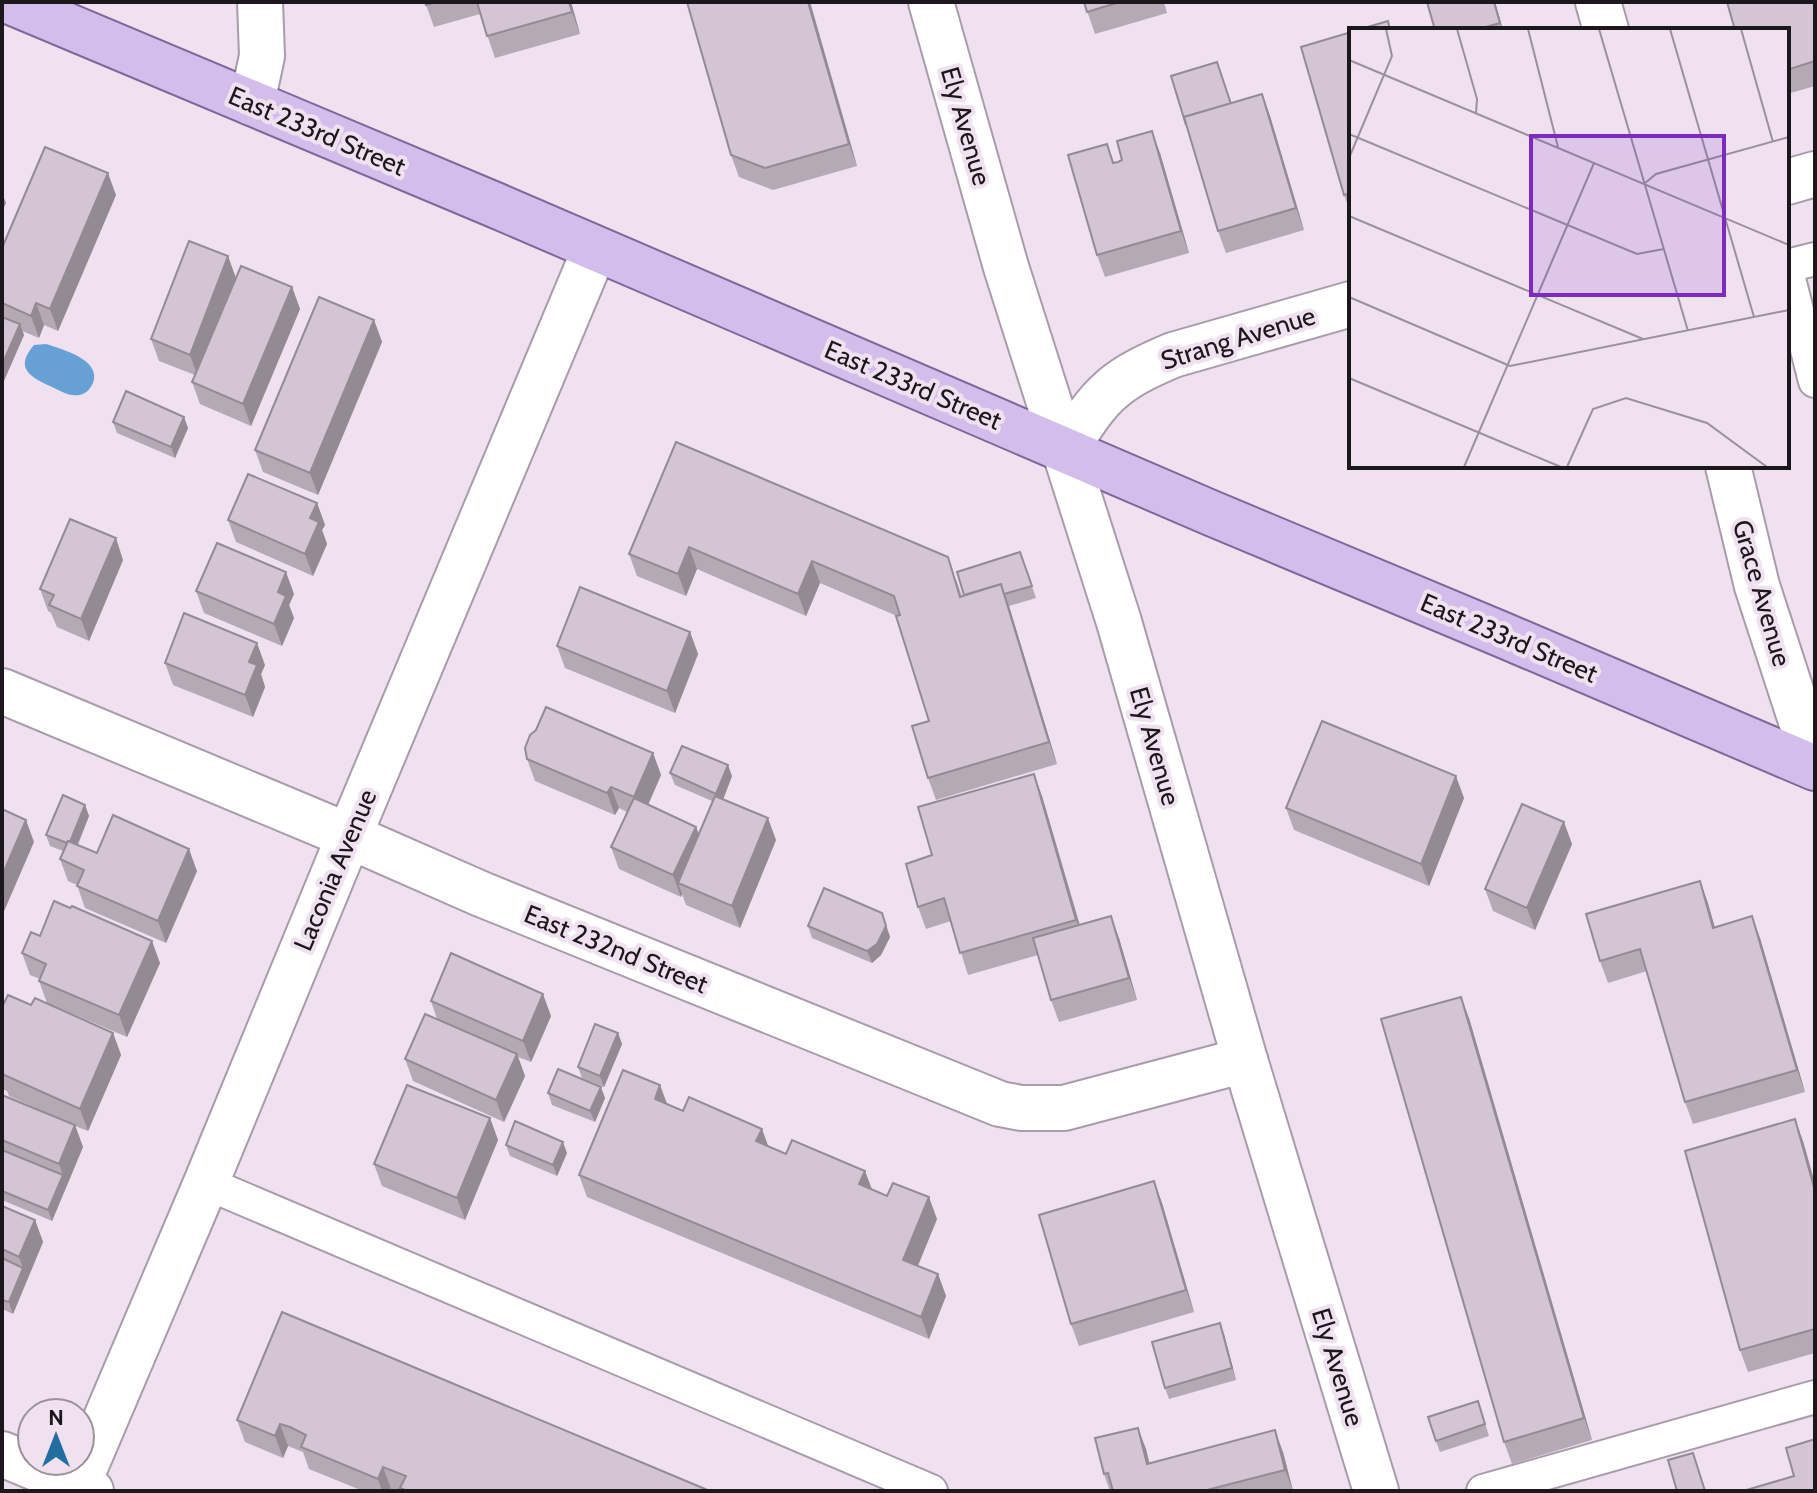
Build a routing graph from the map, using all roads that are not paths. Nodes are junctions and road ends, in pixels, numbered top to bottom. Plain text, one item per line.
1 (11, 2) edge
2 (260, 2) edge
3 (931, 2) edge
4 (1598, 2) edge
5 (1605, 28) edge
6 (252, 103) junction
7 (1815, 174) edge
8 (1789, 181) edge
9 (595, 249) junction
10 (1815, 259) edge
11 (1789, 268) edge
12 (1789, 281) edge
13 (1349, 305) edge
14 (1805, 373) edge
15 (1066, 450) junction
16 (1728, 468) edge
17 (2, 691) edge
18 (1815, 766) edge
19 (349, 836) junction
20 (1245, 1060) junction
21 (206, 1183) junction
22 (1815, 1397) edge
23 (2, 1454) edge
24 (81, 1489) edge
25 (931, 1491) edge
26 (1376, 1491) edge
27 (1483, 1491) edge

1 - 6 main road, East 233rd Street
2 - 6 street
3 - 15 street, Ely Avenue
4 - 5 street
6 - 9 main road, East 233rd Street
7 - 8 street
9 - 15 main road, East 233rd Street
9 - 19 street, Laconia Avenue
10 - 11 lane
12 - 14 lane
13 - 15 street, Strang Avenue
15 - 18 main road, East 233rd Street
15 - 20 street, Ely Avenue
16 - 18 street, Grace Avenue
17 - 19 street, East 232nd Street
19 - 20 street, East 232nd Street
19 - 21 street, Laconia Avenue
20 - 26 street, Ely Avenue
21 - 24 street, Laconia Avenue
21 - 25 lane
22 - 27 lane
23 - 24 street

